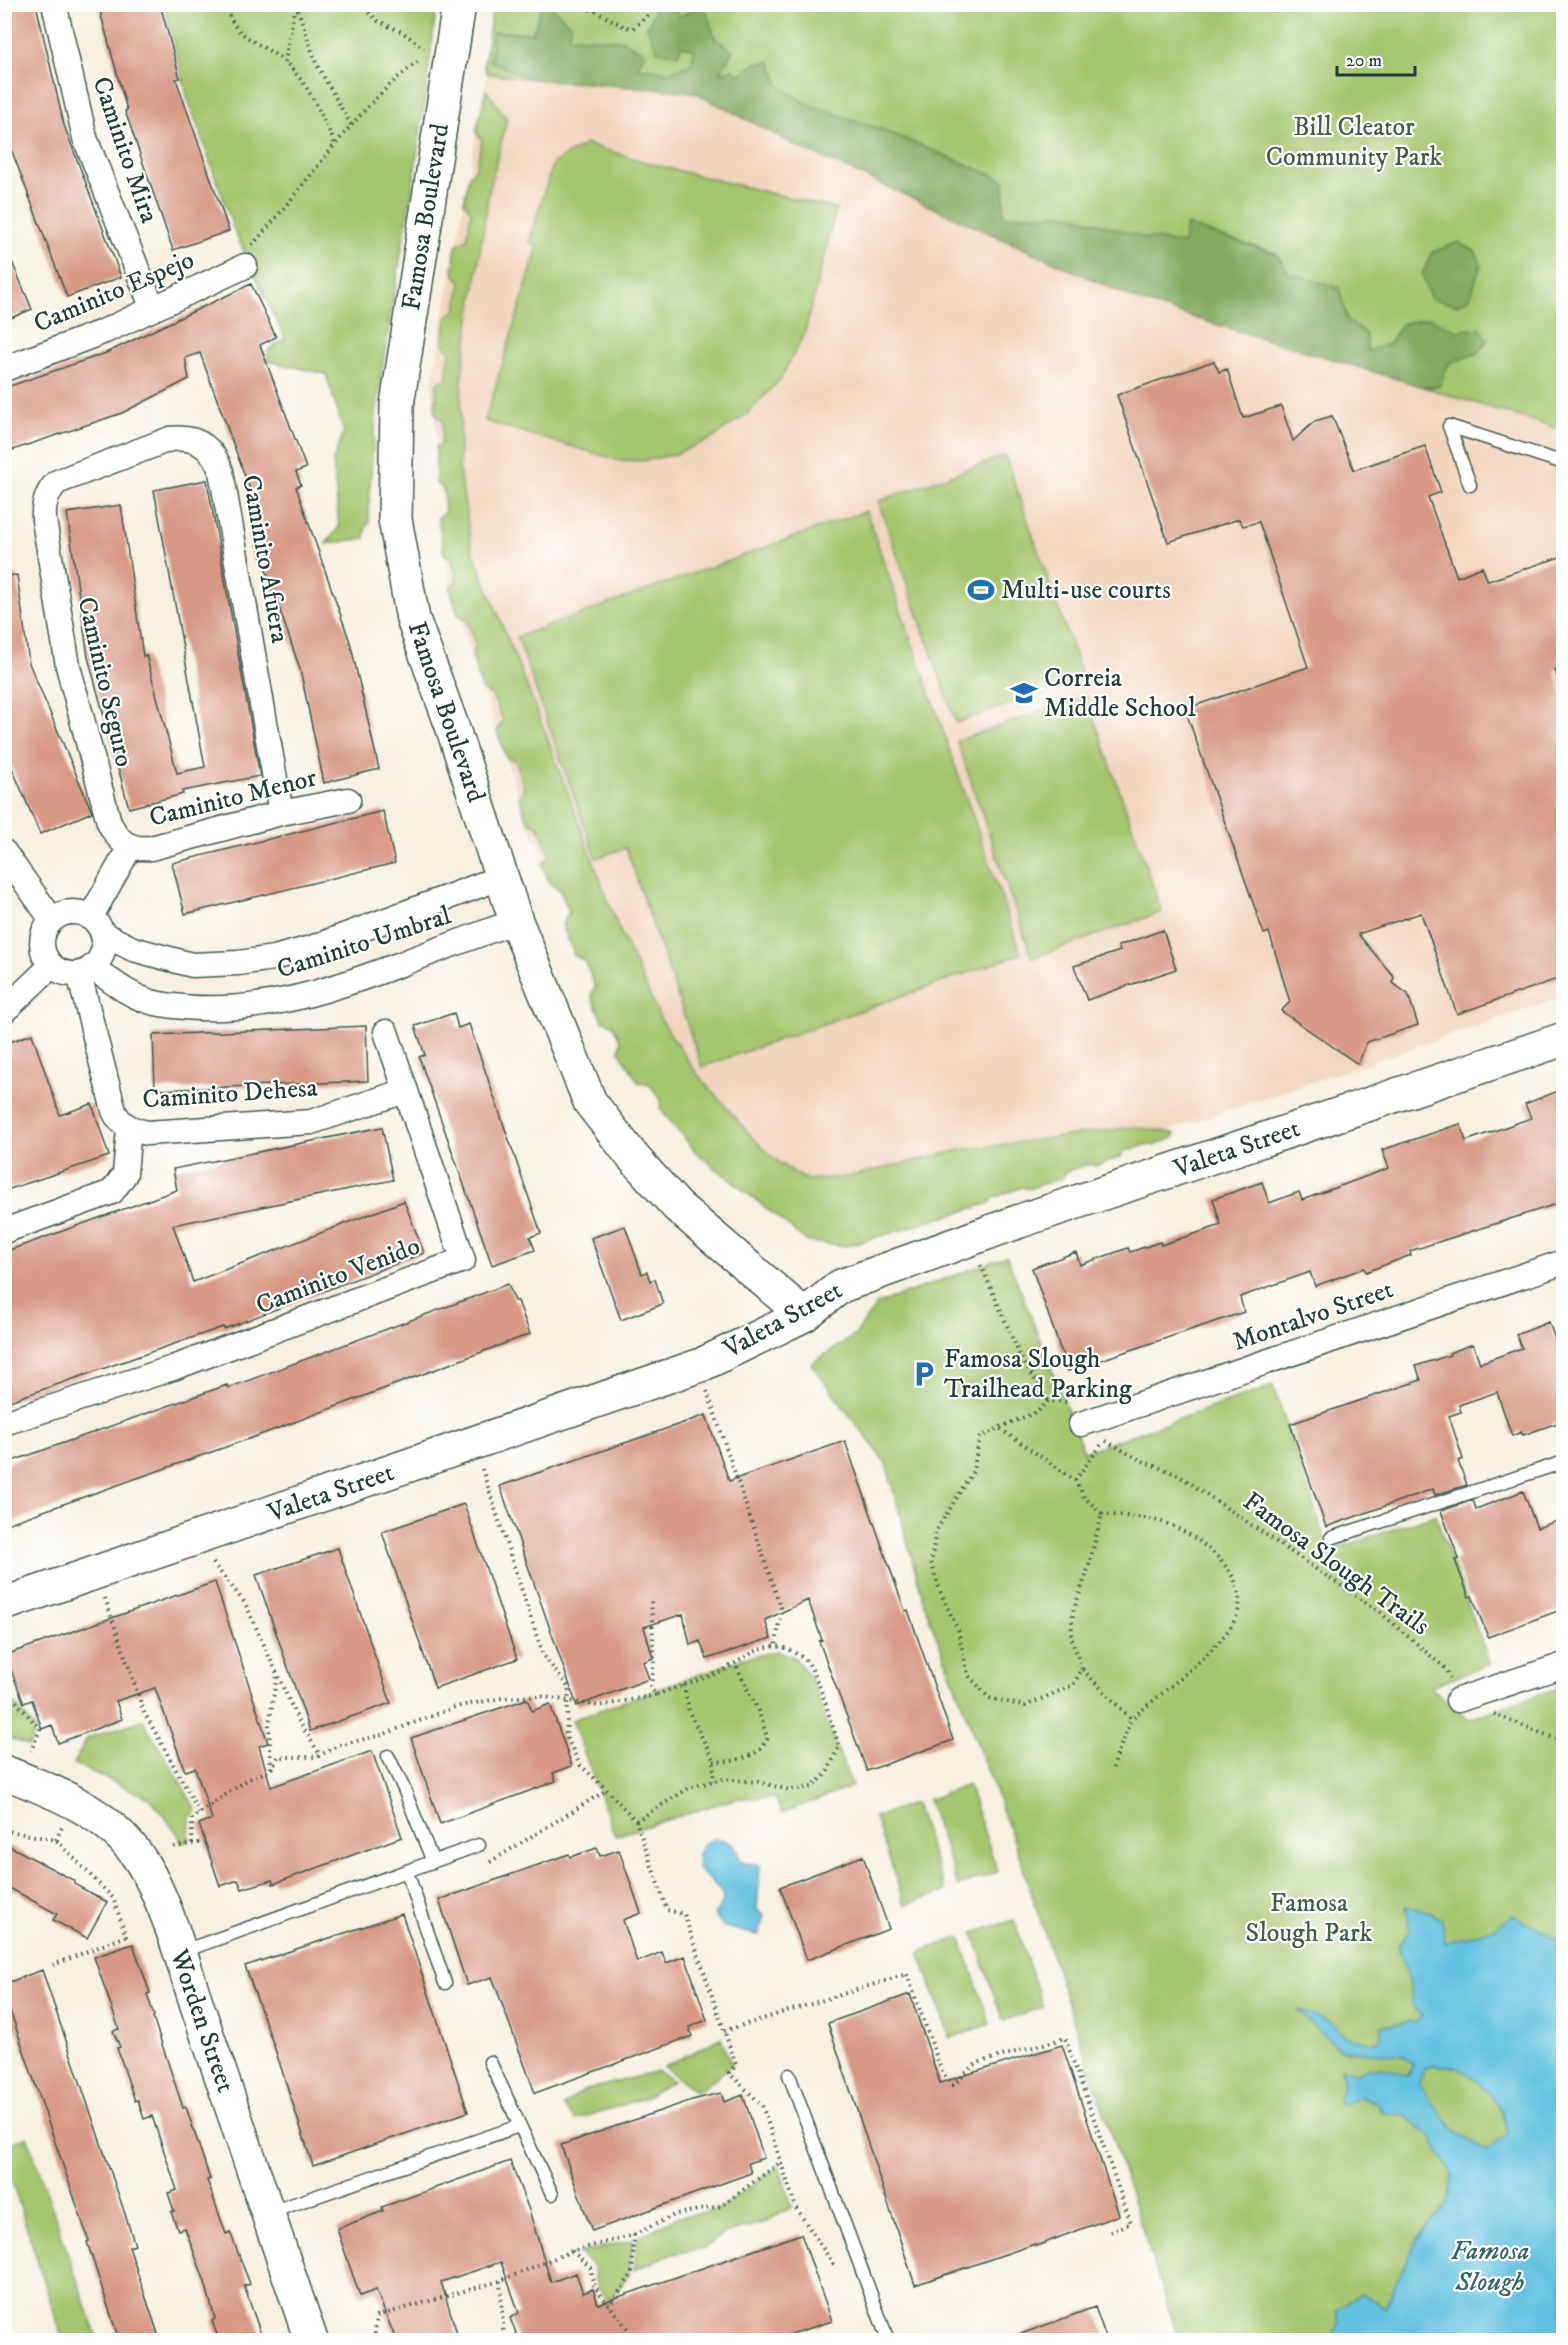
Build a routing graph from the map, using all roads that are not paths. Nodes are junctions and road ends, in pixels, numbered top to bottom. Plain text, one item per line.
1 (54, 4) edge
2 (459, 4) edge
3 (245, 266) road end
4 (153, 309) junction
5 (4, 369) edge
6 (1563, 463) edge
7 (1470, 485) dead end
8 (44, 520) joint
9 (348, 800) dead end
10 (281, 813) junction
11 (130, 848) junction
12 (4, 852) edge
13 (502, 877) junction
14 (51, 921) junction
15 (516, 921) junction
16 (96, 926) junction
17 (51, 966) junction
18 (86, 971) junction
19 (4, 1011) edge
20 (386, 1032) dead end
21 (1563, 1039) edge
22 (405, 1091) junction
23 (129, 1128) junction
24 (4, 1231) edge
25 (1563, 1262) edge
26 (804, 1314) junction
27 (4, 1423) edge
28 (1081, 1424) road end
29 (1563, 1462) edge
30 (1331, 1538) dead end
31 (4, 1604) edge
32 (1563, 1665) edge
33 (1458, 1700) road end
34 (388, 1756) dead end
35 (4, 1772) edge
36 (479, 1845) dead end
37 (433, 1862) junction
38 (407, 1872) junction
39 (179, 1953) junction
40 (445, 1983) dead end
41 (490, 2062) dead end
42 (789, 2075) dead end
43 (519, 2126) junction
44 (552, 2194) dead end
45 (267, 2213) junction
46 (310, 2340) edge
47 (888, 2340) edge

1 - 4 street, Caminito Mira
2 - 13 street, Famosa Boulevard
3 - 4 street, Caminito Espejo
4 - 5 street, Caminito Espejo
6 - 7 lane
8 - 10 street, Caminito Afuera
8 - 11 street, Caminito Seguro
9 - 10 street, Caminito Menor
10 - 11 street, Caminito Menor
11 - 16 street
12 - 14 street
13 - 15 street, Famosa Boulevard
13 - 16 street, Caminito Umbral
14 - 16 street
14 - 17 street
15 - 18 street, Caminito Umbral
15 - 26 street, Famosa Boulevard
16 - 18 street
17 - 18 street
17 - 19 street
18 - 23 street
20 - 22 street, Caminito Venido
21 - 26 street, Valeta Street
22 - 23 street, Caminito Dehesa
22 - 27 street, Caminito Venido
23 - 24 street, Caminito Dehesa
25 - 28 street, Montalvo Street
26 - 31 street, Valeta Street
29 - 30 lane
32 - 33 street
34 - 37 lane
35 - 39 street, Worden Street
36 - 37 lane
37 - 38 lane
38 - 39 lane
38 - 40 lane
39 - 45 street, Worden Street
41 - 43 lane
42 - 47 lane
43 - 44 lane
43 - 45 lane
45 - 46 street, Worden Street

